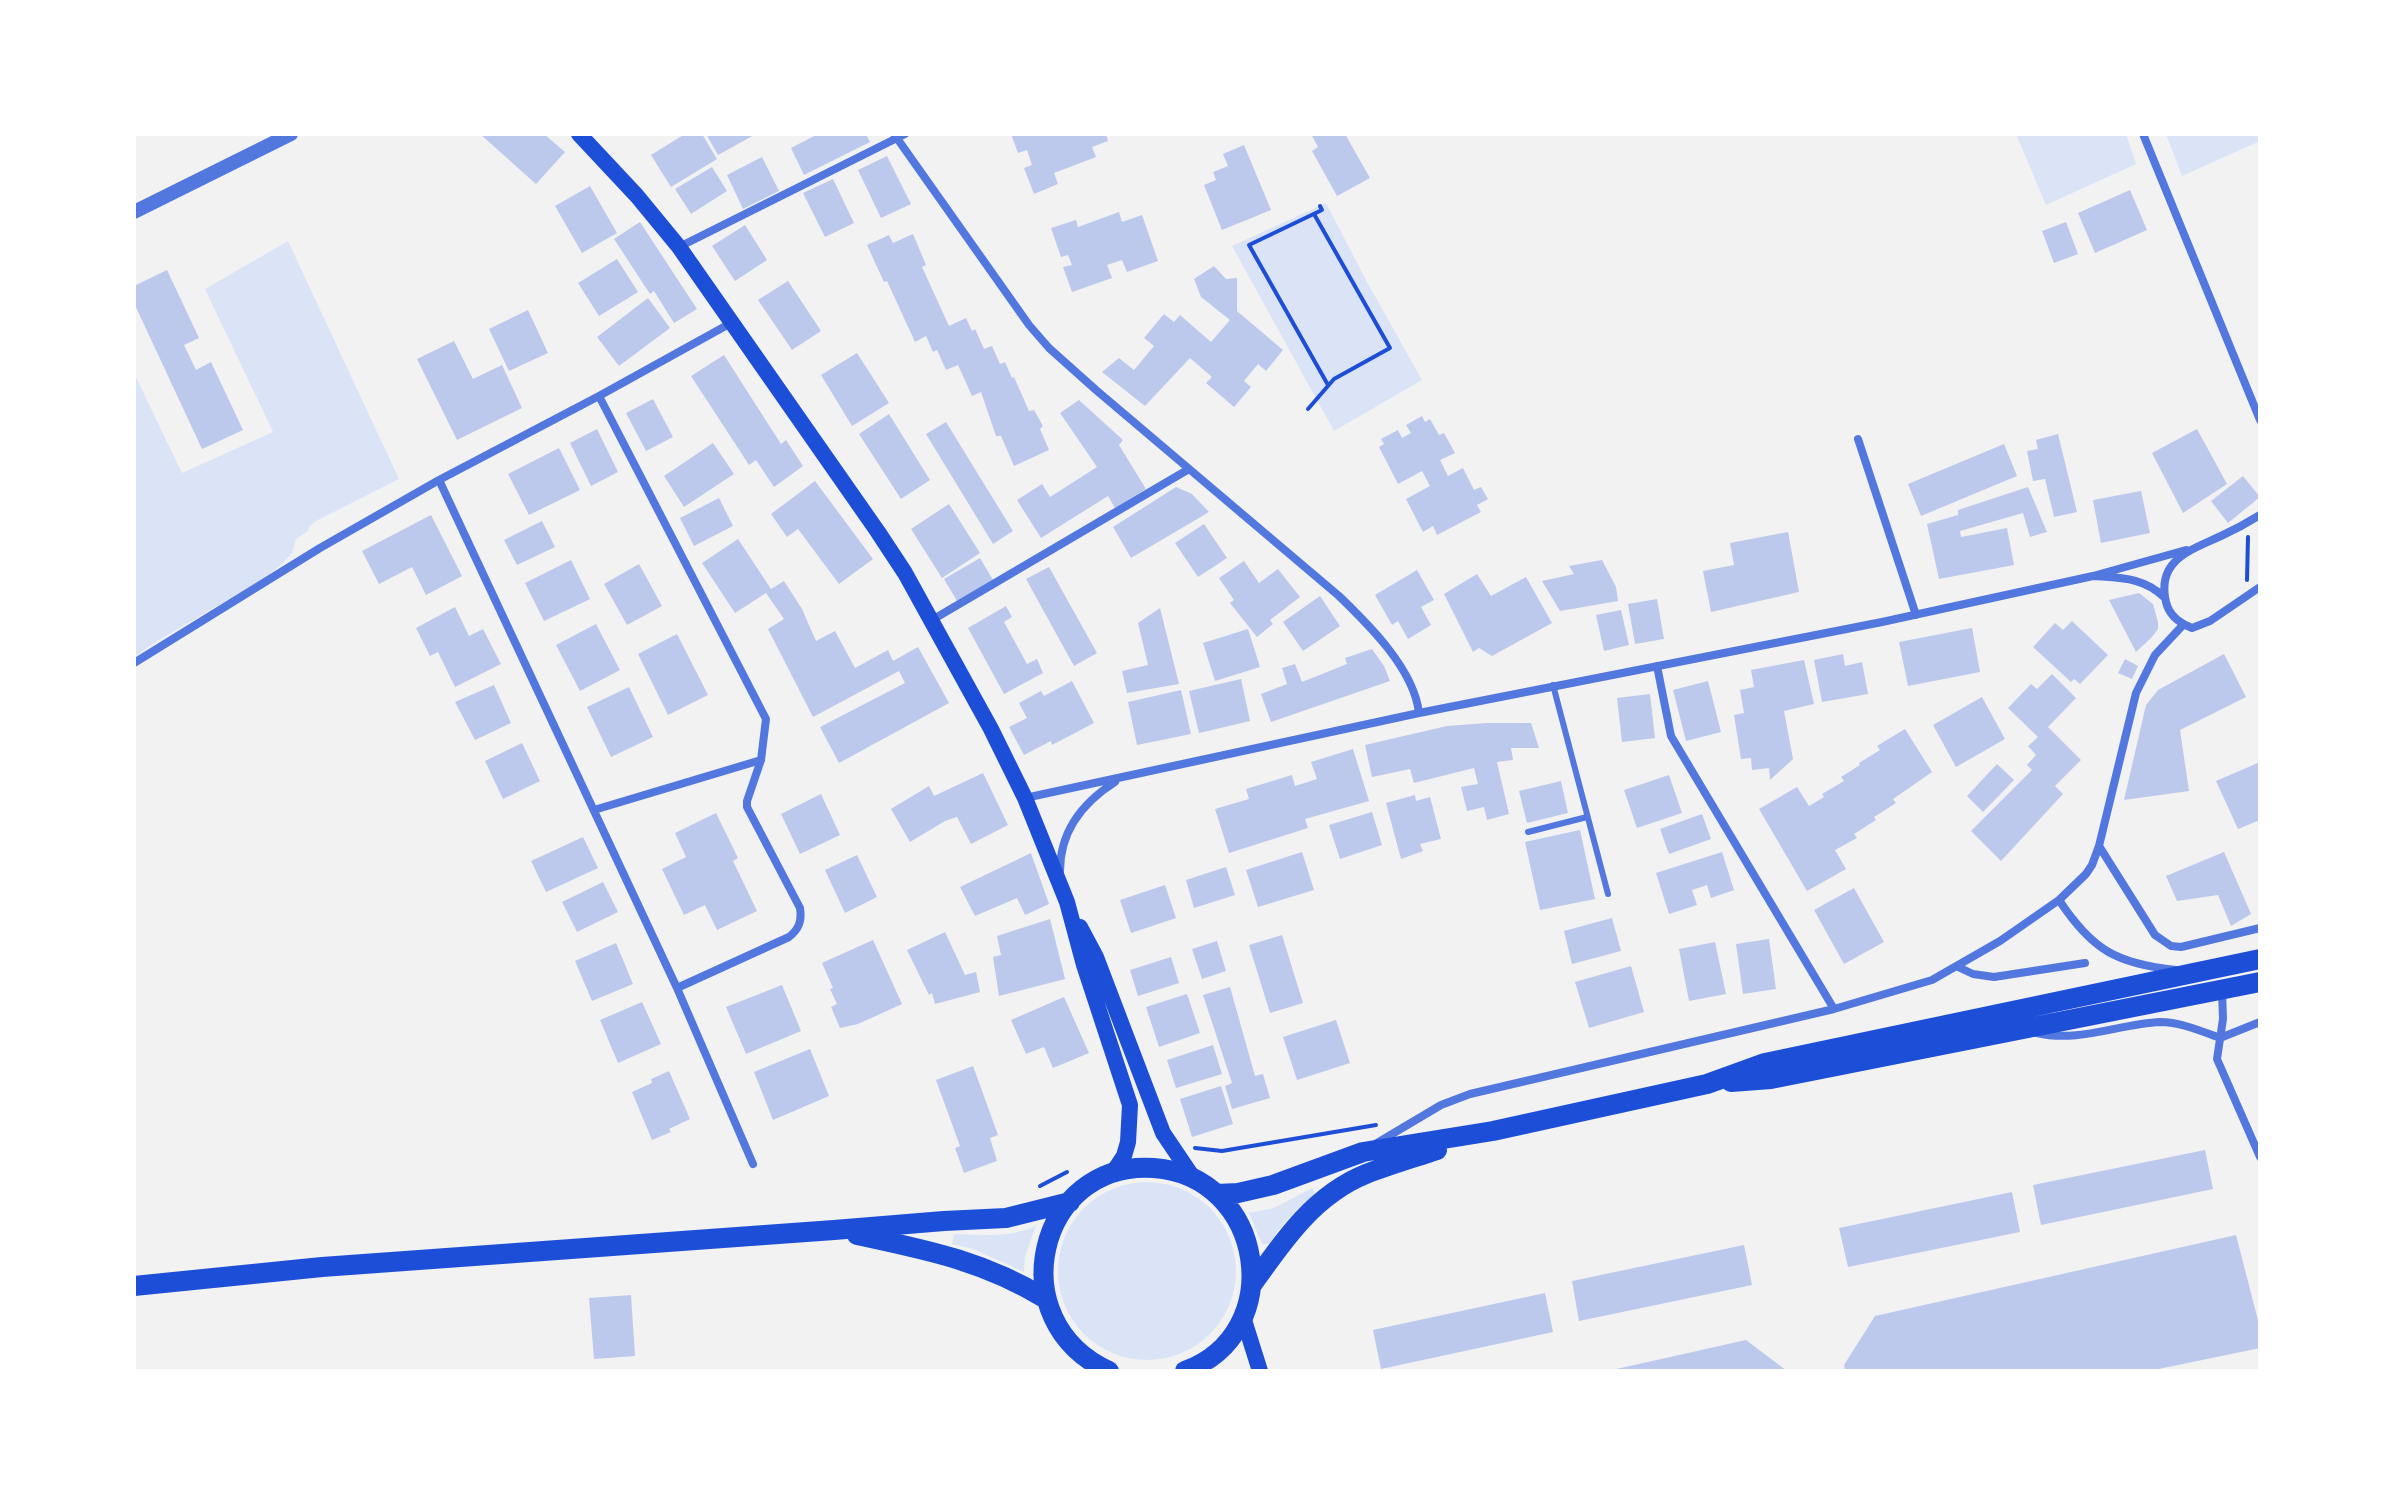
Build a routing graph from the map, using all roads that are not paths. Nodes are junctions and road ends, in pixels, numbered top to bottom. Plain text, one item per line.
1 (291, 134) edge
2 (579, 134) edge
3 (2143, 134) edge
4 (899, 136) edge
5 (134, 212) edge
6 (679, 247) junction
7 (731, 323) junction
8 (599, 396) junction
9 (2260, 420) edge
10 (1858, 439) dead end
11 (1189, 469) junction
12 (439, 480) junction
13 (2260, 515) edge
14 (2196, 547) junction
15 (2093, 576) junction
16 (2260, 587) edge
17 (2165, 598) junction
18 (1916, 615) junction
19 (932, 620) junction
20 (2183, 625) junction
21 (134, 663) edge
22 (1657, 666) junction
23 (1553, 685) junction
24 (1419, 713) junction
25 (761, 760) junction
26 (1123, 778) junction
27 (1025, 798) junction
28 (594, 810) junction
29 (1587, 817) junction
30 (1528, 832) dead end
31 (2099, 846) junction
32 (1060, 884) junction
33 (1608, 894) dead end
34 (2059, 900) junction
35 (1067, 902) junction
36 (2260, 928) edge
37 (2260, 959) edge
38 (2085, 963) dead end
39 (1958, 967) junction
40 (2193, 971) junction
41 (2260, 982) edge
42 (677, 988) junction
43 (2222, 989) junction
44 (1834, 1009) junction
45 (2260, 1022) edge
46 (2022, 1028) junction
47 (2220, 1038) junction
48 (1707, 1084) junction
49 (1493, 1131) junction
50 (1363, 1152) junction
51 (2260, 1157) edge
52 (753, 1164) dead end
53 (1112, 1174) junction
54 (1194, 1179) junction
55 (1217, 1194) junction
56 (1070, 1202) junction
57 (834, 1230) junction
58 (1252, 1285) junction
59 (134, 1286) edge
60 (1046, 1299) junction
61 (1243, 1317) junction
62 (1102, 1369) edge
63 (1185, 1371) edge
64 (1260, 1371) edge

1 - 5 street
2 - 6 main road
3 - 9 street
4 - 6 street
4 - 11 street
6 - 7 main road
7 - 8 street
7 - 19 main road
8 - 12 street
8 - 25 street
10 - 18 street
11 - 19 street
11 - 24 street
12 - 21 street
12 - 28 street
13 - 14 street
14 - 15 street
14 - 17 street
15 - 17 street
15 - 18 street
16 - 20 street
17 - 20 street
18 - 22 street
19 - 27 main road
20 - 31 street
22 - 23 street
22 - 44 street
23 - 24 street
23 - 29 lane
24 - 26 street
25 - 28 street
25 - 42 street
26 - 27 street
26 - 32 street
27 - 32 main road
28 - 42 street
29 - 30 lane
29 - 33 lane
31 - 34 street
31 - 36 street
32 - 35 main road
34 - 39 street
34 - 40 street
35 - 53 main road
35 - 54 main road
37 - 40 main road
38 - 39 street
39 - 44 street
40 - 48 main road
41 - 43 main road
42 - 52 street
43 - 46 main road
43 - 47 street
44 - 50 street
45 - 47 street
46 - 47 street
46 - 48 main road
47 - 51 street
48 - 49 main road
49 - 50 main road
49 - 58 main road
50 - 55 main road
53 - 54 main road
53 - 56 main road
54 - 55 main road
55 - 58 main road
56 - 57 main road
56 - 60 main road
57 - 59 main road
57 - 60 main road
58 - 61 main road
60 - 62 main road
61 - 63 main road
61 - 64 main road

